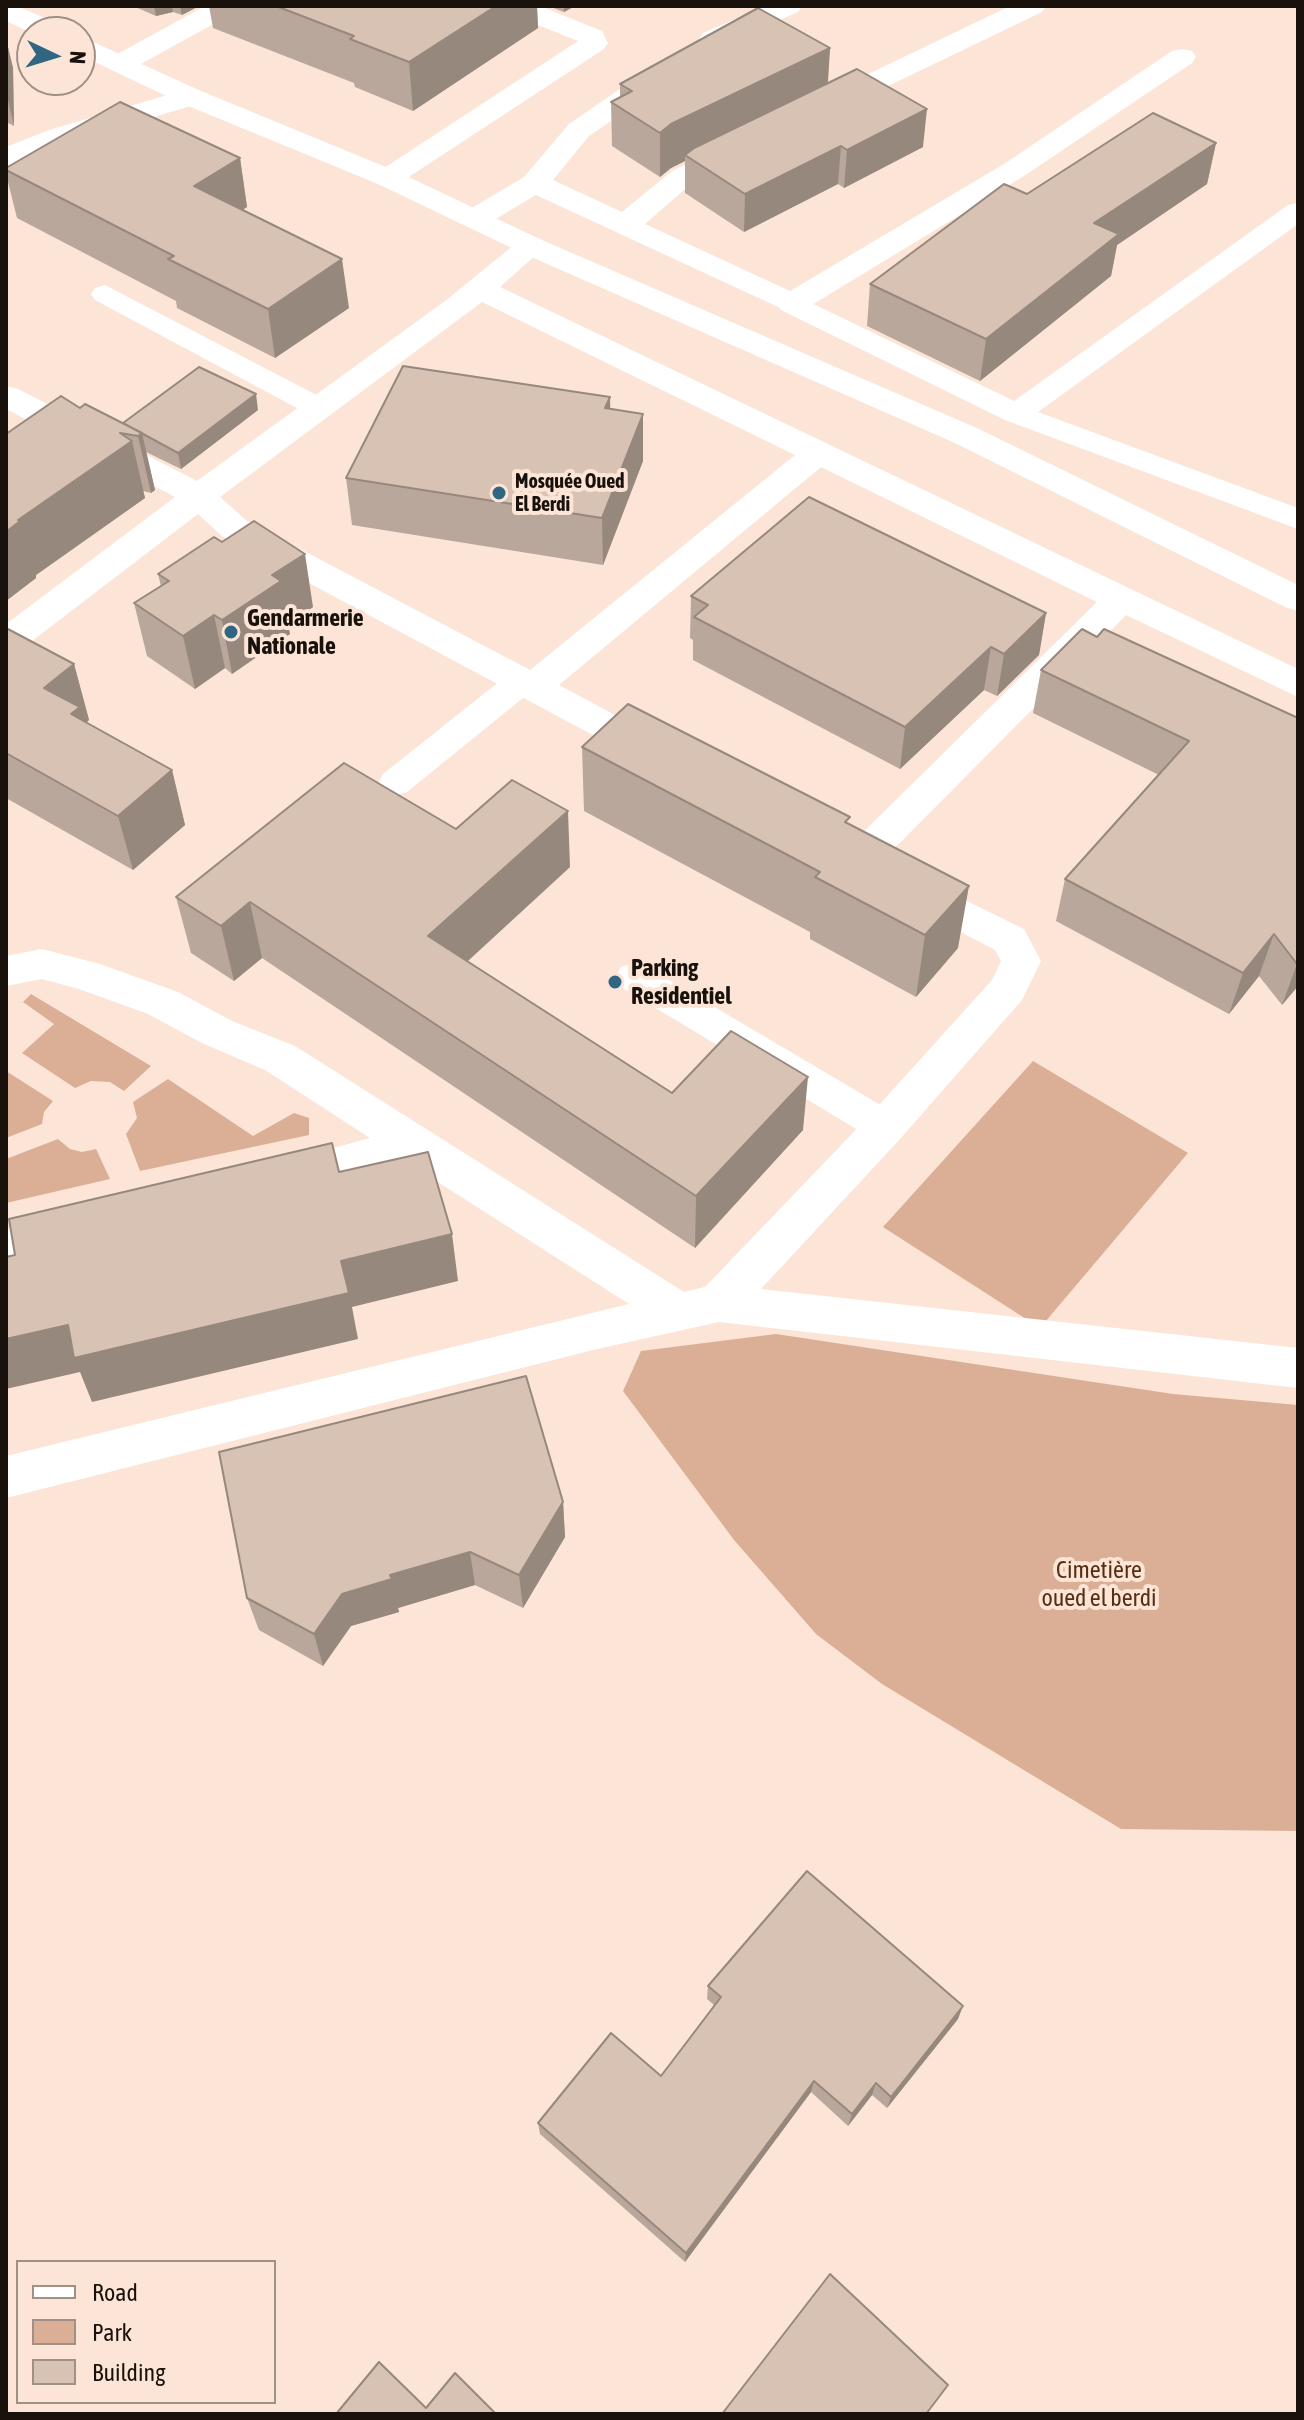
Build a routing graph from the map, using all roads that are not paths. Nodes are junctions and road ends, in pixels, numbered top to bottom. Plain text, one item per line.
1 (225, 6) edge
2 (516, 6) edge
3 (788, 6) edge
4 (1032, 6) edge
5 (96, 51) edge
6 (1182, 57) dead end
7 (122, 63) junction
8 (191, 97) junction
9 (792, 122) edge
10 (764, 136) edge
11 (6, 158) edge
12 (388, 178) junction
13 (535, 183) junction
14 (1298, 211) edge
15 (476, 218) junction
16 (625, 225) junction
17 (531, 246) junction
18 (477, 288) junction
19 (105, 294) dead end
20 (791, 304) junction
21 (6, 396) edge
22 (319, 408) junction
23 (1016, 414) junction
24 (818, 453) junction
25 (199, 496) junction
26 (1298, 519) edge
27 (1121, 599) junction
28 (1298, 599) edge
29 (6, 642) edge
30 (527, 684) junction
31 (1298, 684) edge
32 (695, 774) edge
33 (395, 783) dead end
34 (6, 971) edge
35 (634, 977) dead end
36 (885, 1127) junction
37 (413, 1144) junction
38 (245, 1188) edge
39 (109, 1223) edge
40 (6, 1247) edge
41 (699, 1307) junction
42 (1298, 1368) edge
43 (6, 1477) edge

1 - 7 street
2 - 12 street
3 - 13 street
4 - 9 street
5 - 7 street
6 - 20 street
7 - 8 street
8 - 11 street
8 - 12 street
10 - 16 street
12 - 15 street
13 - 15 street
13 - 16 street
14 - 23 lane
15 - 17 street
16 - 20 street
17 - 18 street
17 - 28 street
18 - 22 street
18 - 24 street
19 - 22 lane
20 - 23 lane
21 - 25 street
22 - 25 street
23 - 26 lane
24 - 27 street
24 - 30 street
25 - 29 street
25 - 30 street
27 - 31 street
27 - 36 street
30 - 32 street
30 - 33 lane
34 - 37 street
35 - 36 lane
36 - 41 street
37 - 38 street
37 - 41 street
39 - 40 street
41 - 42 street
41 - 43 street

